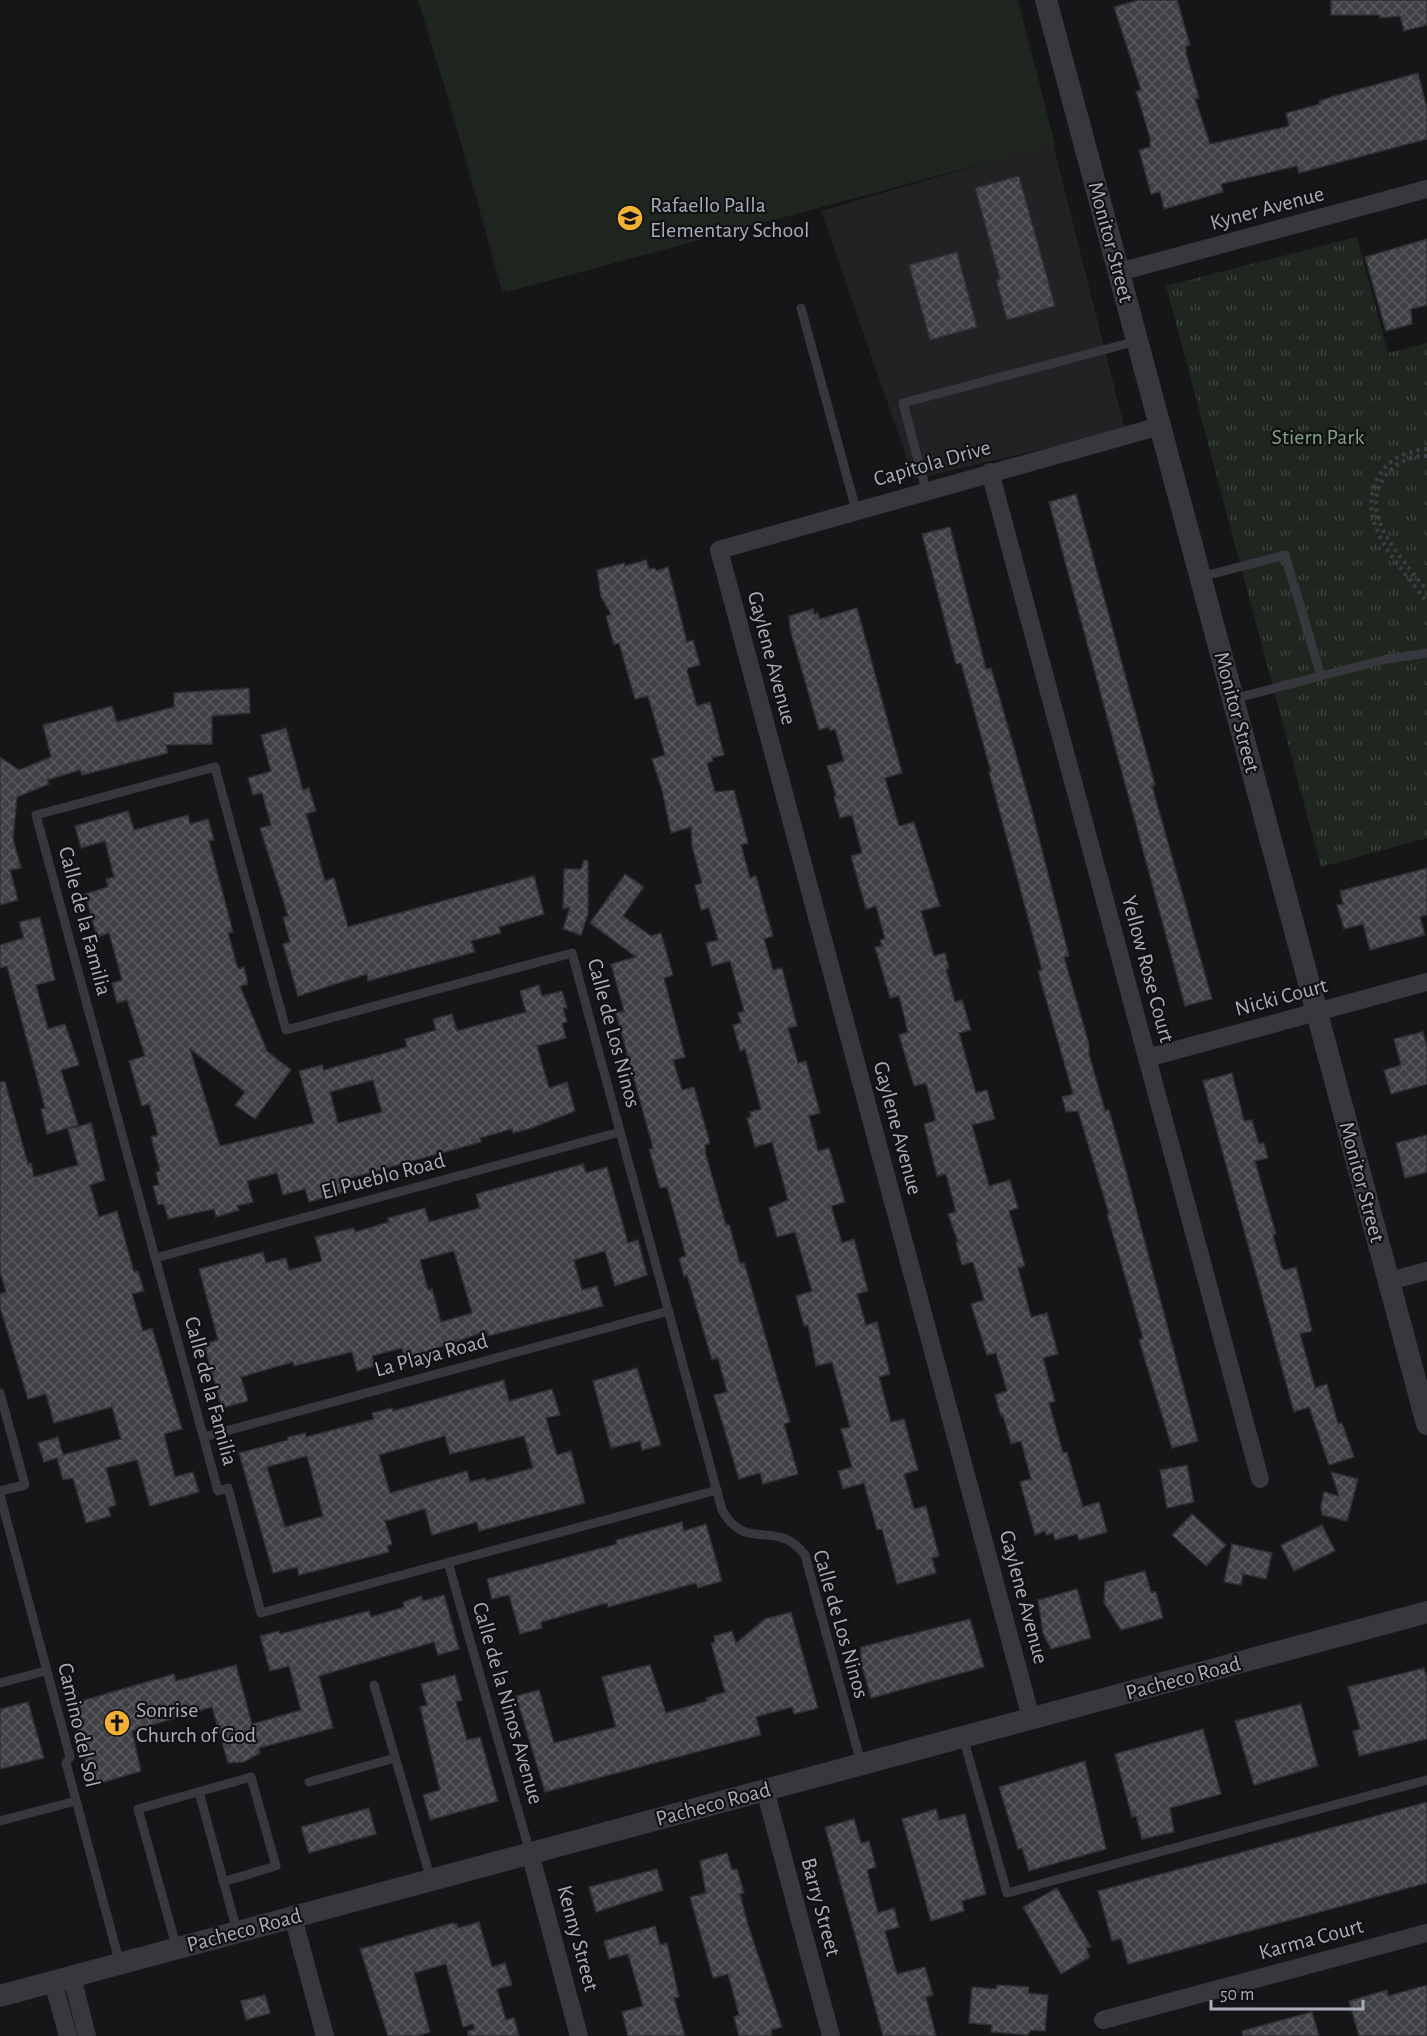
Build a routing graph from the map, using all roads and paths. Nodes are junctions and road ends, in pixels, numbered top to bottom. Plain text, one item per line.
1 (1046, 0) edge
2 (1427, 189) edge
3 (1119, 272) junction
4 (801, 308) dead end
5 (1137, 341) junction
6 (1160, 426) junction
7 (1427, 449) edge
8 (1427, 456) edge
9 (990, 472) junction
10 (926, 490) junction
11 (856, 510) junction
12 (718, 550) joint
13 (1201, 577) junction
14 (1427, 591) edge
15 (1427, 602) edge
16 (1427, 653) edge
17 (1321, 676) junction
18 (1233, 699) junction
19 (36, 815) joint
20 (1427, 982) edge
21 (1317, 1012) junction
22 (1147, 1058) junction
23 (620, 1132) junction
24 (155, 1258) junction
25 (1427, 1271) edge
26 (1389, 1281) junction
27 (669, 1311) junction
28 (0, 1393) edge
29 (1427, 1424) edge
30 (204, 1437) junction
31 (1260, 1479) dead end
32 (717, 1490) junction
33 (0, 1493) edge
34 (448, 1563) junction
35 (1427, 1612) edge
36 (46, 1671) junction
37 (0, 1683) edge
38 (374, 1685) dead end
39 (1031, 1718) junction
40 (963, 1737) junction
41 (395, 1758) junction
42 (861, 1764) junction
43 (1427, 1780) edge
44 (309, 1782) dead end
45 (765, 1790) junction
46 (199, 1792) junction
47 (76, 1801) junction
48 (0, 1821) edge
49 (530, 1853) junction
50 (222, 1877) junction
51 (430, 1880) junction
52 (293, 1917) junction
53 (237, 1932) junction
54 (1427, 1933) edge
55 (177, 1949) junction
56 (120, 1964) junction
57 (62, 1979) junction
58 (0, 1996) edge
59 (1103, 2020) dead end
60 (68, 2036) edge
61 (87, 2036) edge
62 (325, 2036) edge
63 (579, 2036) edge
64 (831, 2036) edge

1 - 3 street, Monitor Street
2 - 3 street, Kyner Avenue
3 - 5 street, Monitor Street
4 - 11 lane
5 - 6 street, Monitor Street
5 - 10 lane
6 - 9 street, Capitola Drive
6 - 13 street, Monitor Street
7 - 15 path
8 - 14 path
9 - 10 street, Capitola Drive
9 - 22 street, Yellow Rose Court
10 - 11 street, Capitola Drive
11 - 12 street, Capitola Drive
12 - 39 street, Gaylene Avenue
13 - 17 lane
13 - 18 street, Monitor Street
16 - 17 lane
17 - 18 lane
18 - 21 street, Monitor Street
19 - 23 lane, Calle de Los Ninos
19 - 24 lane, Calle de la Familia
20 - 21 street, Nicki Court
21 - 22 street, Nicki Court
21 - 26 street, Monitor Street
22 - 31 street, Yellow Rose Court
23 - 24 lane, El Pueblo Road
23 - 27 lane, Calle de Los Ninos
24 - 30 lane, Calle de la Familia
25 - 26 street
26 - 29 street, Monitor Street
27 - 30 lane, La Playa Road
27 - 32 lane, Calle de Los Ninos
28 - 33 lane, Camino del Sol
30 - 34 lane, Calle de la Familia
32 - 34 lane, Calle de la Familia
32 - 42 lane, Calle de Los Ninos
33 - 36 lane, Camino del Sol
34 - 49 lane, Calle de la Ninos Avenue
35 - 39 street, Pacheco Road
36 - 37 lane
36 - 47 lane, Camino del Sol
38 - 41 lane
39 - 40 street, Pacheco Road
40 - 42 street, Pacheco Road
40 - 43 lane
41 - 44 lane
41 - 51 lane
42 - 45 street, Pacheco Road
45 - 49 street, Pacheco Road
45 - 64 street, Barry Street
46 - 50 lane
46 - 50 lane
46 - 55 lane
47 - 48 lane
47 - 56 lane, Camino del Sol
49 - 51 street, Pacheco Road
49 - 63 street, Kenny Street
50 - 53 lane
51 - 52 street, Pacheco Road
52 - 53 street, Pacheco Road
52 - 62 street
53 - 55 street, Pacheco Road
54 - 59 street, Karma Court
55 - 56 street, Pacheco Road
56 - 57 street, Pacheco Road
57 - 58 street, Pacheco Road
57 - 60 street
57 - 61 street

